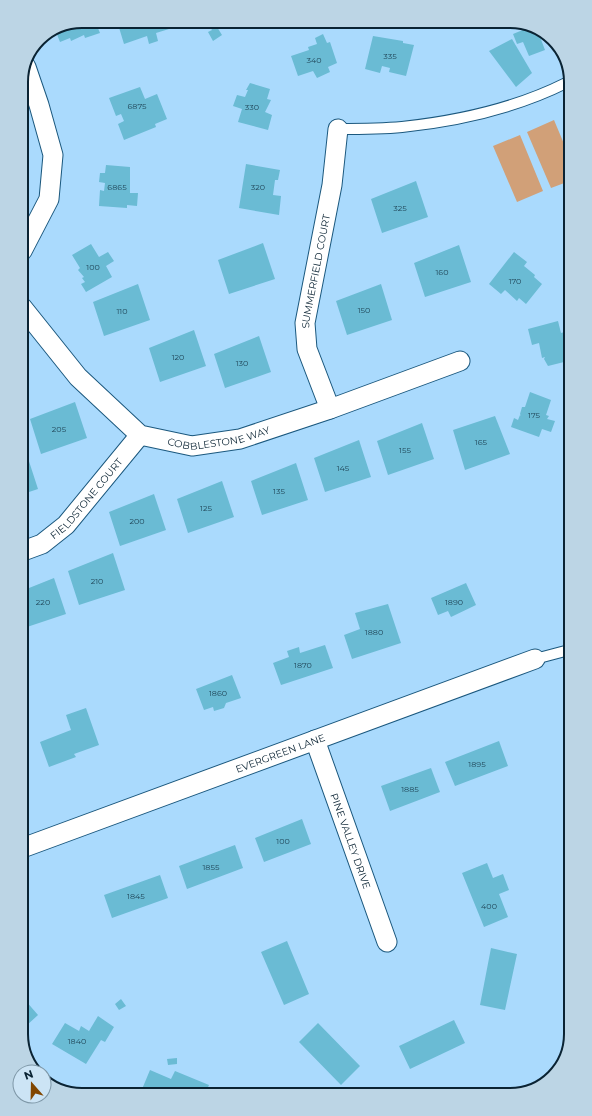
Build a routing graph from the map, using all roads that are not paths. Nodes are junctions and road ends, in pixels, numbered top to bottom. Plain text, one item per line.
1 (29, 75) edge
2 (564, 85) edge
3 (338, 129) joint
4 (28, 239) edge
5 (28, 314) edge
6 (460, 361) dead end
7 (330, 409) junction
8 (140, 434) junction
9 (28, 549) edge
10 (564, 651) edge
11 (535, 659) joint
12 (315, 740) junction
13 (28, 847) edge
14 (387, 942) dead end

1 - 4 street
2 - 3 lane
3 - 7 street, SUMMERFIELD COURT
5 - 8 street, COBBLESTONE WAY
6 - 7 street, COBBLESTONE WAY
7 - 8 street, COBBLESTONE WAY
8 - 9 street, FIELDSTONE COURT
10 - 11 lane
11 - 12 street, EVERGREEN LANE
12 - 13 street, EVERGREEN LANE
12 - 14 street, PINE VALLEY DRIVE

